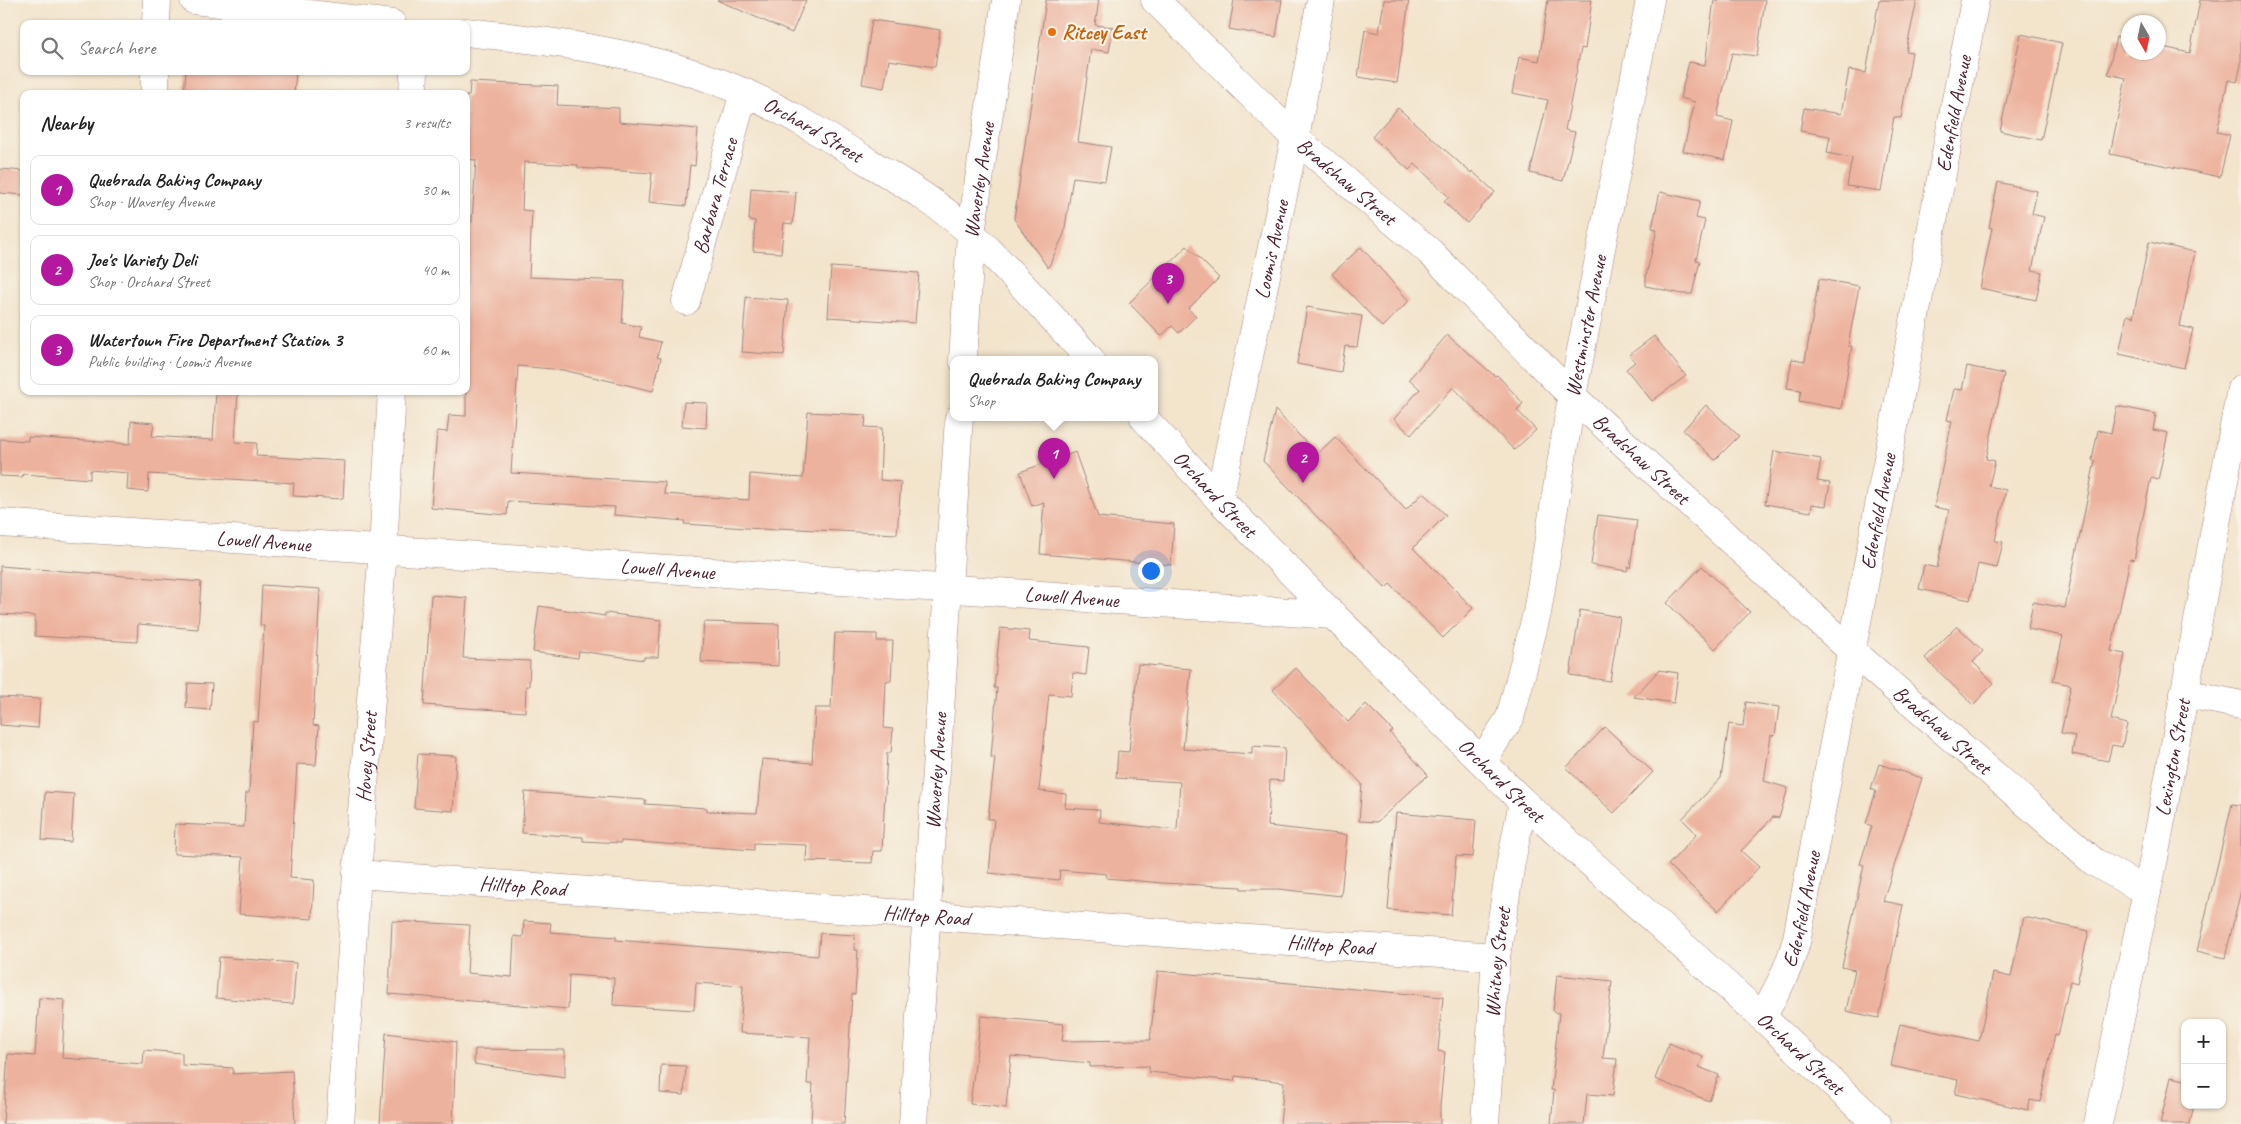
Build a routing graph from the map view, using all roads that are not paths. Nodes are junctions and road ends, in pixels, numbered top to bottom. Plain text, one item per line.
1 (157, 0) edge
2 (194, 0) edge
3 (1006, 0) edge
4 (1155, 0) edge
5 (1321, 0) edge
6 (1650, 0) edge
7 (1975, 0) edge
8 (156, 20) edge
9 (359, 20) edge
10 (470, 33) edge
11 (155, 75) edge
12 (414, 75) edge
13 (155, 90) edge
14 (412, 90) edge
15 (744, 92) junction
16 (1295, 138) junction
17 (971, 233) junction
18 (686, 301) dead end
19 (963, 356) edge
20 (1087, 356) edge
21 (2241, 389) edge
22 (392, 395) edge
23 (1572, 396) junction
24 (960, 421) edge
25 (1147, 421) edge
26 (1219, 499) junction
27 (0, 523) edge
28 (383, 549) junction
29 (949, 588) junction
30 (1333, 615) junction
31 (1851, 650) junction
32 (2184, 693) junction
33 (2241, 705) edge
34 (1482, 761) junction
35 (1523, 802) junction
36 (357, 874) junction
37 (2148, 892) junction
38 (928, 916) junction
39 (1496, 957) junction
40 (1762, 1017) junction
41 (340, 1124) edge
42 (913, 1124) edge
43 (1485, 1124) edge
44 (1877, 1124) edge
45 (2098, 1124) edge

1 - 8 street
2 - 9 street
3 - 17 street, Waverley Avenue
4 - 16 street, Bradshaw Street
5 - 16 street, Loomis Avenue
6 - 23 street, Westminster Avenue
7 - 31 street, Edenfield Avenue
10 - 15 street, Orchard Street
11 - 13 street
12 - 14 street
15 - 17 street, Orchard Street
15 - 18 street, Barbara Terrace
16 - 23 street, Bradshaw Street
16 - 26 street, Loomis Avenue
17 - 19 street, Waverley Avenue
17 - 20 street, Orchard Street
21 - 32 street, Lexington Street
22 - 28 street, Hovey Street
23 - 31 street, Bradshaw Street
23 - 34 street, Westminster Avenue
24 - 29 street, Waverley Avenue
25 - 26 street, Orchard Street
26 - 30 street, Orchard Street
27 - 28 street, Lowell Avenue
28 - 29 street, Lowell Avenue
28 - 36 street, Hovey Street
29 - 30 street, Lowell Avenue
29 - 38 street, Waverley Avenue
30 - 34 street, Orchard Street
31 - 37 street, Bradshaw Street
31 - 40 street, Edenfield Avenue
32 - 33 street
32 - 37 street, Lexington Street
34 - 35 street, Orchard Street
35 - 39 street, Whitney Street
35 - 40 street, Orchard Street
36 - 38 street, Hilltop Road
36 - 41 street, Hovey Street
37 - 45 street, Lexington Street
38 - 39 street, Hilltop Road
38 - 42 street, Waverley Avenue
39 - 43 street, Whitney Street
40 - 44 street, Orchard Street

